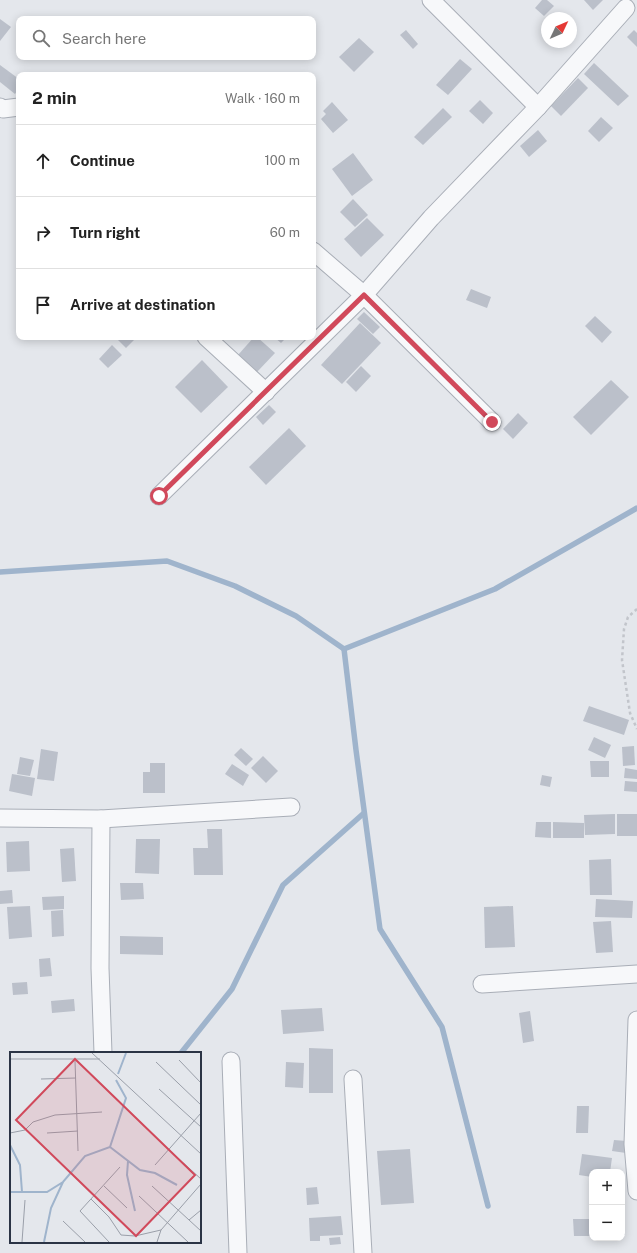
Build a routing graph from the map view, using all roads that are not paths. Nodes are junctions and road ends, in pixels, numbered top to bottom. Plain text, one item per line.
1 (431, 0) edge
2 (627, 9) edge
3 (16, 107) edge
4 (538, 107) junction
5 (0, 108) edge
6 (316, 254) edge
7 (364, 295) junction
8 (209, 340) edge
9 (266, 392) junction
10 (492, 422) dead end
11 (159, 496) dead end
12 (291, 807) dead end
13 (0, 818) edge
14 (101, 818) junction
15 (637, 974) edge
16 (482, 984) dead end
17 (637, 1020) edge
18 (104, 1052) edge
19 (231, 1061) dead end
20 (353, 1079) dead end
21 (637, 1191) edge
22 (238, 1253) edge
23 (363, 1253) edge

1 - 4 street
2 - 4 street
3 - 5 street
4 - 7 street
6 - 7 street
7 - 9 street
7 - 10 street
8 - 9 street
9 - 11 street
12 - 14 street
13 - 14 street
14 - 18 street
15 - 16 street
17 - 21 street
19 - 22 street
20 - 23 street

